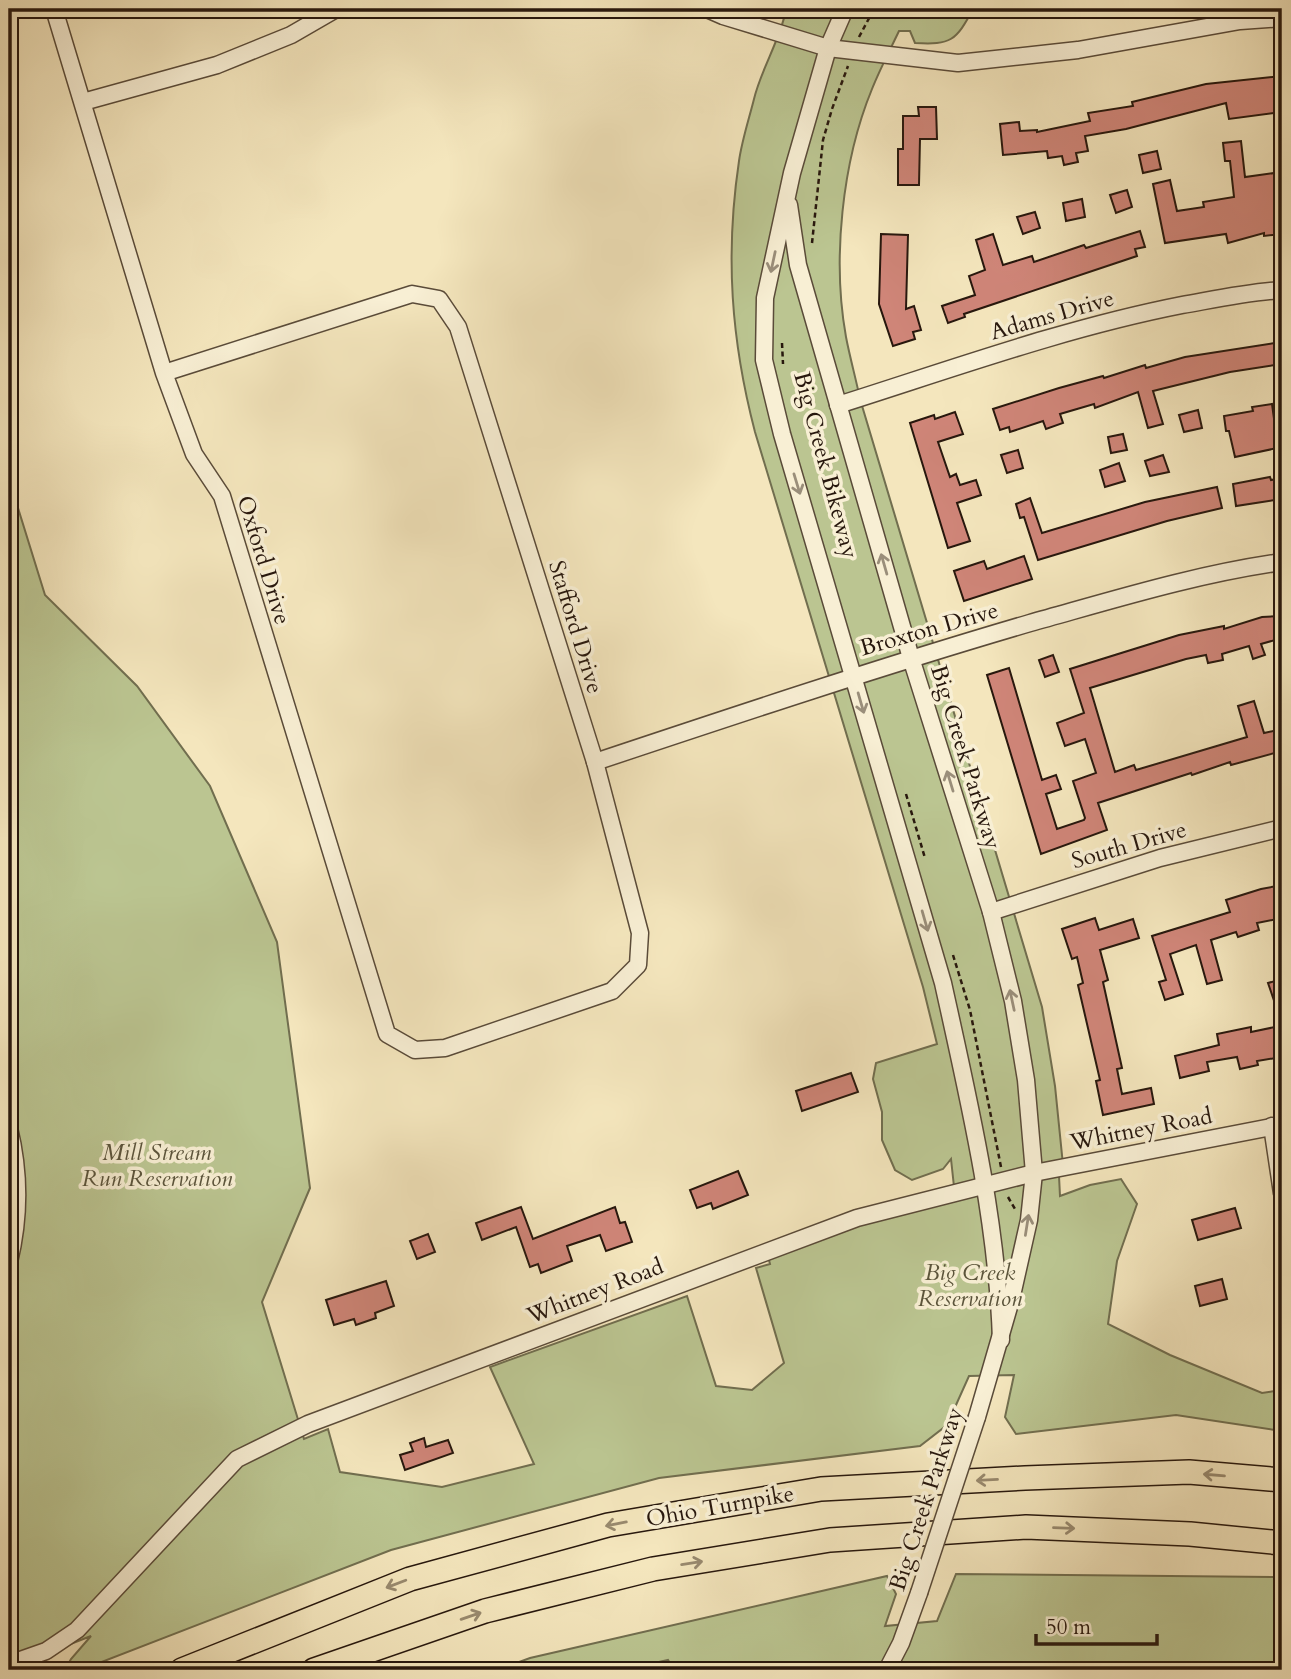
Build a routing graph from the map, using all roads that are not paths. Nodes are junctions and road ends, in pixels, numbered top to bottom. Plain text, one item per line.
1 (54, 9) edge
2 (336, 9) edge
3 (707, 9) edge
4 (845, 9) edge
5 (1282, 18) edge
6 (828, 48) junction
7 (83, 102) junction
8 (787, 195) junction
9 (1282, 290) edge
10 (164, 373) junction
11 (838, 405) junction
12 (1282, 562) edge
13 (911, 658) junction
14 (853, 675) junction
15 (595, 762) junction
16 (1282, 828) edge
17 (991, 912) junction
18 (379, 1011) joint
19 (1277, 1126) edge
20 (9, 1128) edge
21 (1034, 1173) junction
22 (984, 1185) junction
23 (1282, 1193) edge
24 (9, 1262) edge
25 (1001, 1340) junction
26 (1282, 1480) edge
27 (1282, 1544) edge
28 (9, 1664) edge
29 (182, 1670) edge
30 (314, 1670) edge
31 (887, 1670) edge

1 - 7 street, Oxford Drive
2 - 7 street
3 - 6 street
4 - 6 street, Big Creek Parkway
5 - 6 street
6 - 8 street, Big Creek Parkway
7 - 10 street, Oxford Drive
8 - 11 street, Big Creek Parkway
8 -> 14 street, Big Creek Parkway
9 - 11 street, Adams Drive
10 - 15 street, Stafford Drive
10 - 18 street, Oxford Drive
13 -> 11 street, Big Creek Parkway
12 - 13 street, Broxton Drive
13 - 14 street, Broxton Drive
17 -> 13 street, Big Creek Parkway
14 - 15 street, Broxton Drive
14 -> 22 street, Big Creek Parkway
15 - 18 street, Stafford Drive
16 - 17 street, South Drive
21 -> 17 street, Big Creek Parkway
19 - 21 street, Whitney Road
19 - 23 street
20 - 24 street
21 - 22 street, Whitney Road
25 -> 21 street, Big Creek Parkway
22 - 25 street, Big Creek Parkway
22 - 28 street, Whitney Road
25 - 31 street, Big Creek Parkway, bridge
26 -> 29 highway, Ohio Turnpike
30 -> 27 highway

